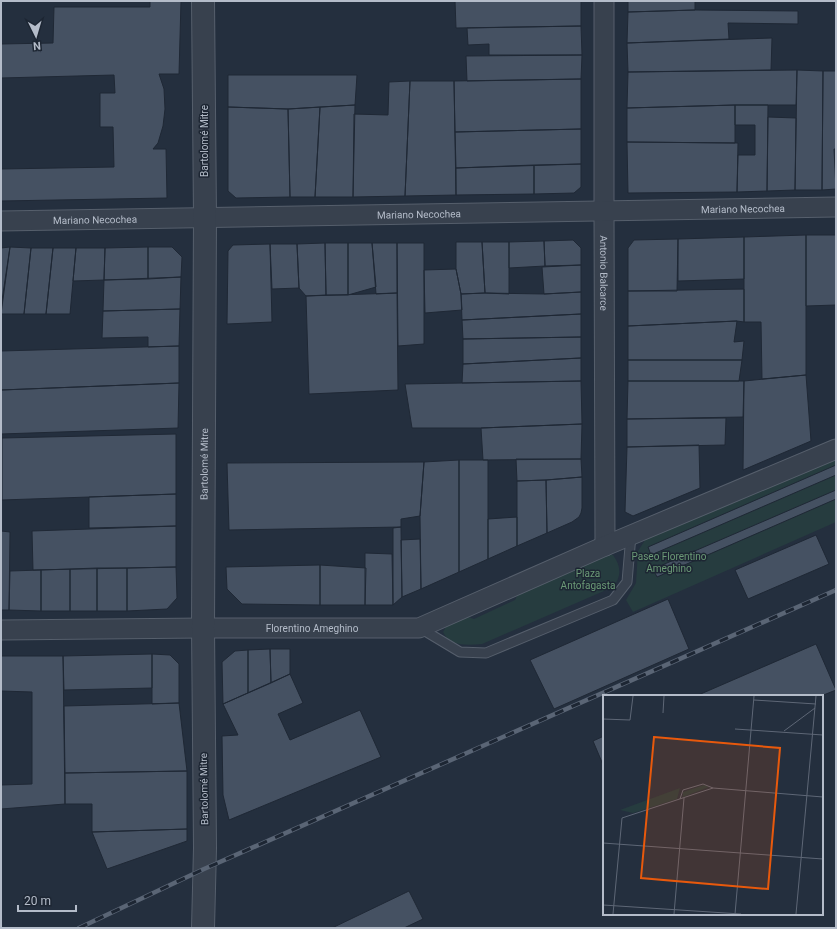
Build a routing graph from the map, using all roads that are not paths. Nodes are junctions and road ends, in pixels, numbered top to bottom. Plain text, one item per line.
1 (203, 1) edge
2 (604, 1) edge
3 (836, 207) edge
4 (604, 212) junction
5 (205, 217) junction
6 (1, 221) edge
7 (836, 449) edge
8 (631, 535) junction
9 (605, 546) junction
10 (202, 628) junction
11 (419, 628) junction
12 (1, 630) edge
13 (203, 928) edge

1 - 5 street, Bartolomé Mitre
2 - 4 street, Antonio Balcarce
3 - 4 street, Mariano Necochea
4 - 5 street, Mariano Necochea
4 - 9 street, Antonio Balcarce
5 - 6 street, Mariano Necochea
5 - 10 street, Bartolomé Mitre
7 - 8 street
8 - 9 street
8 - 11 lane
9 - 11 street, Florentino Ameghino
10 - 11 street, Florentino Ameghino
10 - 12 street, Florentino Ameghino
10 - 13 street, Bartolomé Mitre

